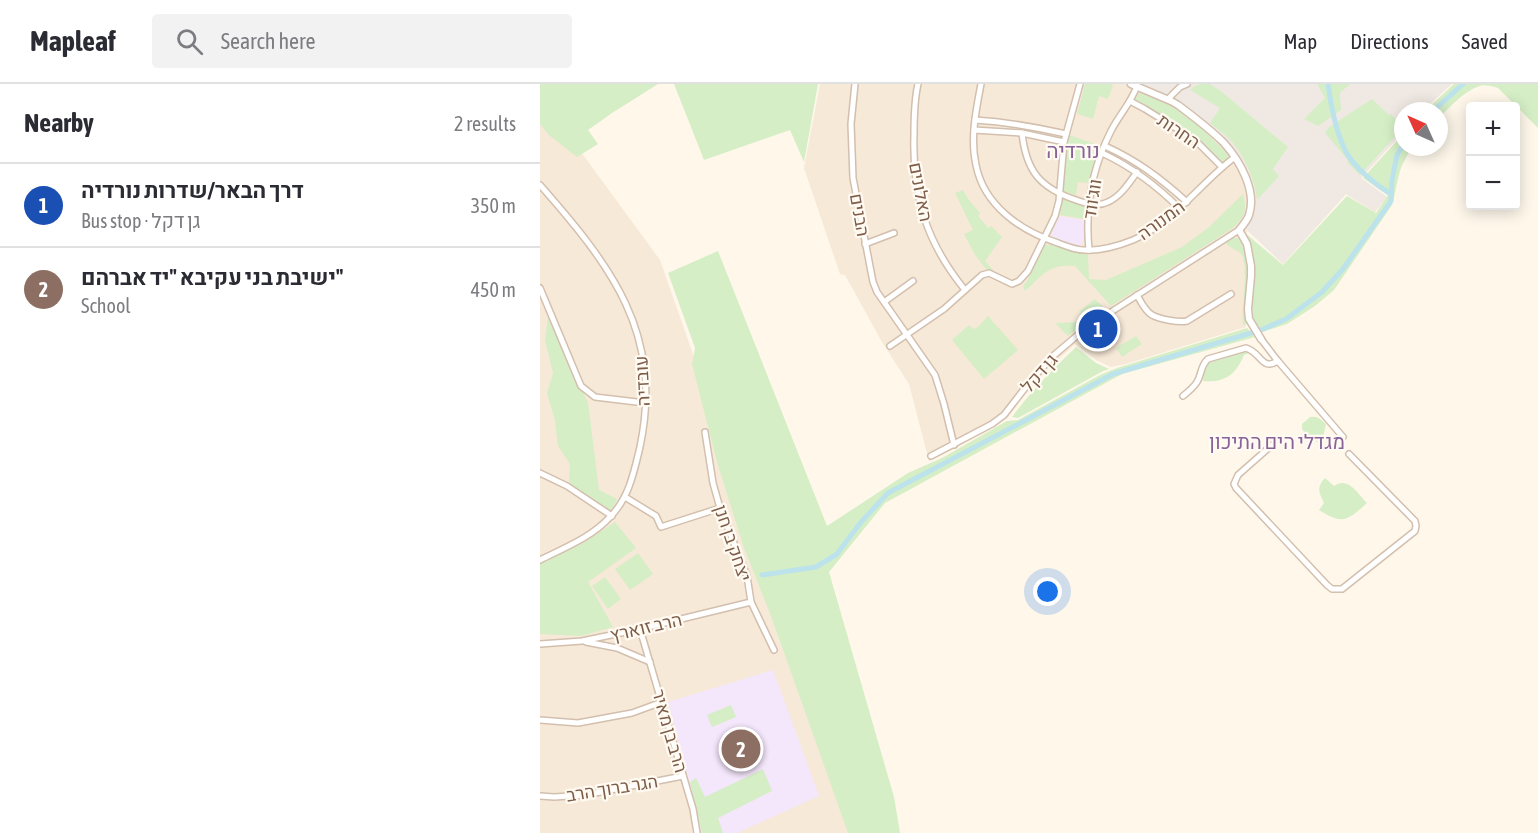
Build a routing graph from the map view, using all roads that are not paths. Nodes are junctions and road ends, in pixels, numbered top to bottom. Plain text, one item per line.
1 (855, 84) edge
2 (918, 84) edge
3 (981, 84) edge
4 (1080, 84) edge
5 (1187, 84) edge
6 (1134, 85) edge
7 (1168, 99) junction
8 (1130, 102) junction
9 (975, 120) junction
10 (974, 130) junction
11 (1022, 133) junction
12 (1066, 134) junction
13 (1064, 142) junction
14 (1105, 146) junction
15 (1102, 153) junction
16 (1235, 157) junction
17 (1222, 167) junction
18 (1137, 172) junction
19 (540, 185) edge
20 (545, 191) junction
21 (1059, 194) junction
22 (540, 196) edge
23 (1186, 202) junction
24 (1089, 204) junction
25 (1180, 209) junction
26 (1239, 230) junction
27 (894, 233) dead end
28 (1085, 238) dead end
29 (1044, 239) junction
30 (865, 244) junction
31 (1087, 250) junction
32 (913, 281) dead end
33 (540, 288) edge
34 (965, 290) junction
35 (1231, 294) dead end
36 (1137, 295) junction
37 (884, 302) junction
38 (907, 335) junction
39 (1261, 339) joint
40 (890, 346) dead end
41 (1278, 362) junction
42 (1183, 396) dead end
43 (645, 403) junction
44 (705, 432) dead end
45 (1343, 436) dead end
46 (954, 445) junction
47 (1272, 445) dead end
48 (1349, 454) dead end
49 (931, 456) dead end
50 (540, 473) edge
51 (625, 497) junction
52 (720, 508) junction
53 (612, 516) junction
54 (540, 560) edge
55 (752, 602) junction
56 (640, 629) junction
57 (582, 641) junction
58 (540, 644) edge
59 (774, 650) dead end
60 (650, 662) junction
61 (662, 702) junction
62 (540, 720) edge
63 (683, 776) junction
64 (540, 796) edge
65 (698, 833) edge

1 - 30 street, הבנים
2 - 34 street, האלונים
3 - 9 street, המנורה
4 - 12 street
5 - 7 street
6 - 7 street
6 - 8 street, ווג'ווד
7 - 16 street
8 - 14 street, ווג'ווד
8 - 17 street, החרות
9 - 10 street, המנורה
9 - 12 street
10 - 11 street
10 - 29 street, המנורה
11 - 13 street
11 - 21 street
12 - 13 street
13 - 21 street
14 - 15 street, ווג'ווד
14 - 23 street
15 - 18 street
15 - 24 street, ווג'ווד
16 - 17 street, המנורה
16 - 26 street
17 - 23 street, המנורה
18 - 24 street
18 - 25 street
19 - 20 street, עובדיה
20 - 22 street
20 - 43 street, עובדיה
21 - 24 street
21 - 29 street
23 - 25 street, המנורה
24 - 31 street, ווג'ווד
25 - 31 street, המנורה
26 - 36 street, גן דקל
26 - 39 street
27 - 30 street
28 - 31 street
29 - 31 street, המנורה
29 - 34 street
30 - 37 street, הבנים
32 - 37 street
33 - 43 street
34 - 38 street
35 - 36 street
36 - 46 street, גן דקל
37 - 38 street, הבנים
38 - 40 street
38 - 46 street, הבנים
39 - 41 street
41 - 42 street
41 - 45 street
43 - 51 street, עובדיה
44 - 52 street, יצחק בן חנן
46 - 49 street, גן דקל
47 - 48 street
50 - 53 street
51 - 52 street
51 - 53 street, עובדיה
52 - 55 street, יצחק בן חנן
53 - 54 street, עובדיה
55 - 56 street, הרב זוארץ
55 - 59 street, יצחק בן חנן
56 - 57 street, הרב זוארץ
56 - 60 street, הרב בן מאיר
57 - 58 street, הרב זוארץ
57 - 60 street
60 - 61 street, הרב בן מאיר
61 - 62 street
61 - 63 street, הרב בן מאיר
63 - 64 street, הגר ברוך הרב
63 - 65 street, הרב בן מאיר

